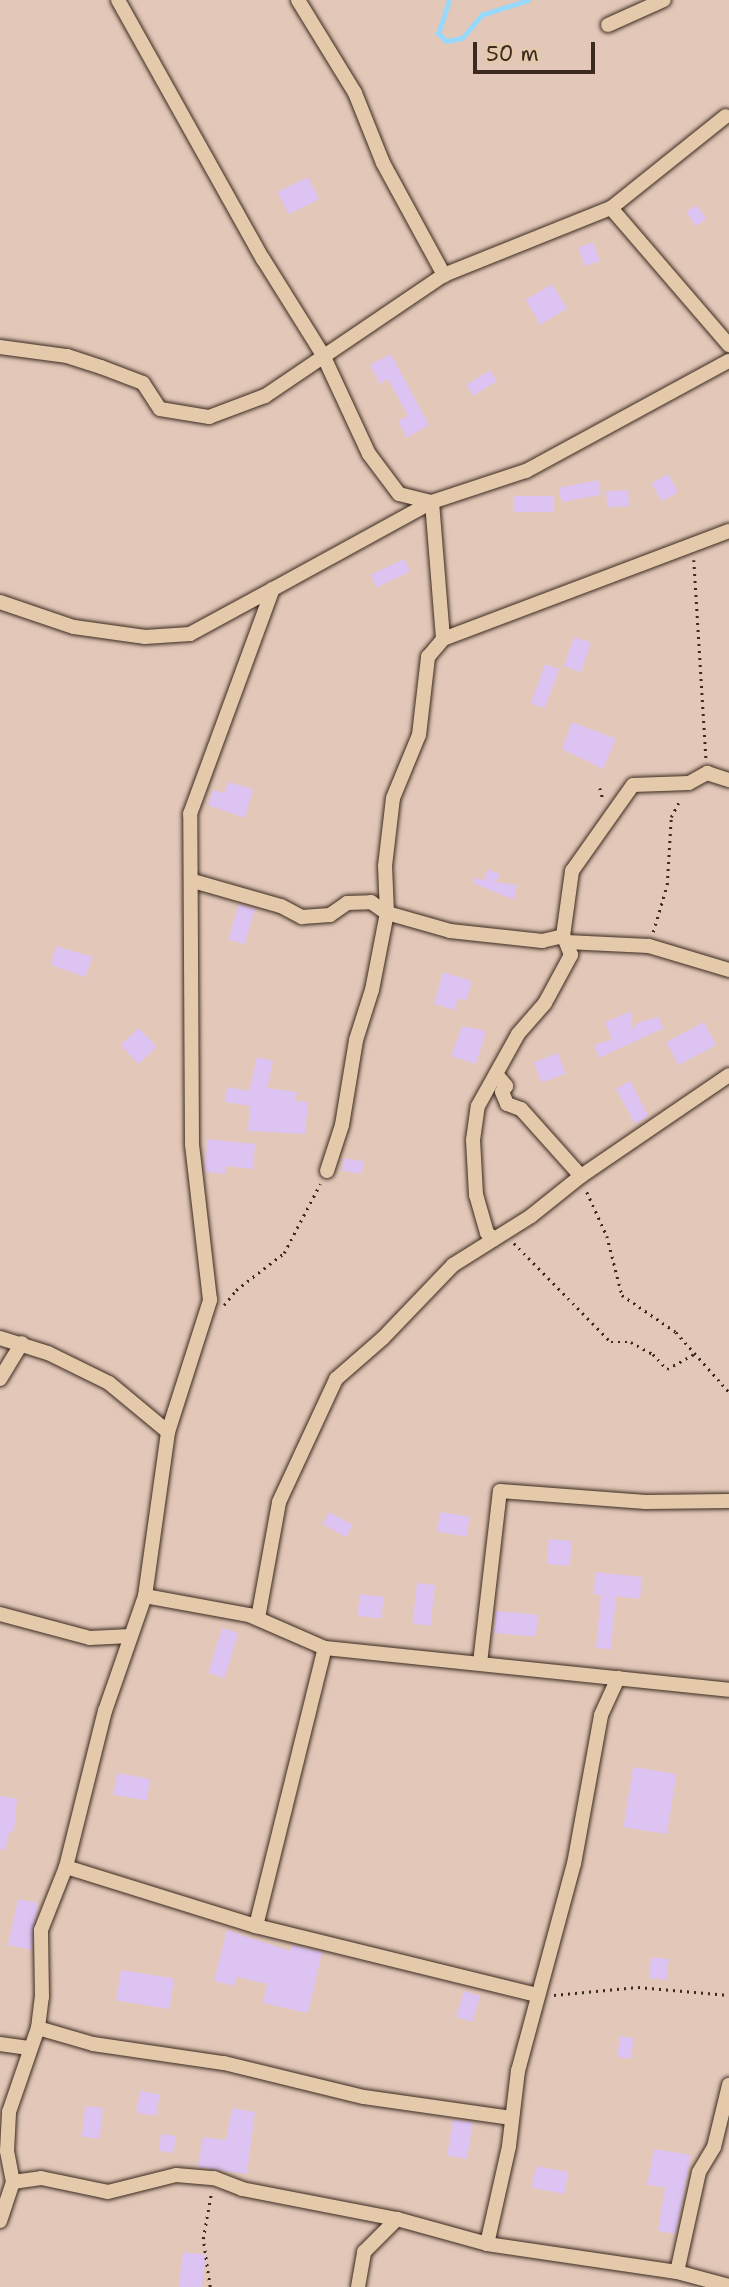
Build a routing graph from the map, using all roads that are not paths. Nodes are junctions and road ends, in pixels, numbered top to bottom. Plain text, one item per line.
1 (118, 0) edge
2 (298, 0) edge
3 (664, 0) edge
4 (608, 25) dead end
5 (726, 116) dead end
6 (611, 208) junction
7 (444, 275) junction
8 (729, 345) edge
9 (0, 347) edge
10 (323, 355) junction
11 (729, 361) edge
12 (432, 502) junction
13 (729, 531) edge
14 (273, 589) junction
15 (0, 602) edge
16 (443, 639) junction
17 (729, 780) edge
18 (193, 881) junction
19 (387, 913) junction
20 (565, 939) junction
21 (729, 970) edge
22 (496, 1074) junction
23 (729, 1075) edge
24 (327, 1171) road end
25 (581, 1176) junction
26 (494, 1239) junction
27 (0, 1338) edge
28 (22, 1343) junction
29 (0, 1380) edge
30 (168, 1432) junction
31 (729, 1501) edge
32 (145, 1596) junction
33 (0, 1614) edge
34 (258, 1618) junction
35 (130, 1636) junction
36 (325, 1648) junction
37 (480, 1662) junction
38 (618, 1678) junction
39 (729, 1690) edge
40 (66, 1867) junction
41 (256, 1926) junction
42 (536, 1995) junction
43 (38, 2028) junction
44 (0, 2044) edge
45 (27, 2048) junction
46 (729, 2085) edge
47 (728, 2102) edge
48 (512, 2118) junction
49 (13, 2182) junction
50 (397, 2219) junction
51 (0, 2221) edge
52 (487, 2244) junction
53 (677, 2272) junction
54 (729, 2286) edge
55 (358, 2287) edge

1 - 10 street
2 - 7 street
3 - 4 street
5 - 6 street
6 - 7 street
6 - 8 street
7 - 10 street
9 - 10 street
10 - 12 street
11 - 12 street
12 - 14 street
12 - 16 street
13 - 16 street
14 - 15 street
14 - 18 street
16 - 19 street
17 - 20 street
18 - 19 street
18 - 30 street
19 - 20 street
19 - 24 street
20 - 21 street
20 - 22 street
22 - 25 street
22 - 26 street
23 - 25 street
25 - 26 street
26 - 34 street
27 - 28 street
28 - 29 street
28 - 30 street
30 - 32 street
31 - 37 street
32 - 34 street
32 - 35 street
33 - 35 street
34 - 36 street
35 - 40 street
36 - 37 street
36 - 41 street
37 - 38 street
38 - 39 street
38 - 42 street
40 - 41 street
40 - 43 street
41 - 42 street
42 - 48 street
43 - 45 street
43 - 48 street
44 - 45 street
45 - 49 street
46 - 47 street
47 - 53 street
48 - 52 street
49 - 50 street
49 - 51 street
50 - 52 street
50 - 55 street
52 - 53 street
53 - 54 street

